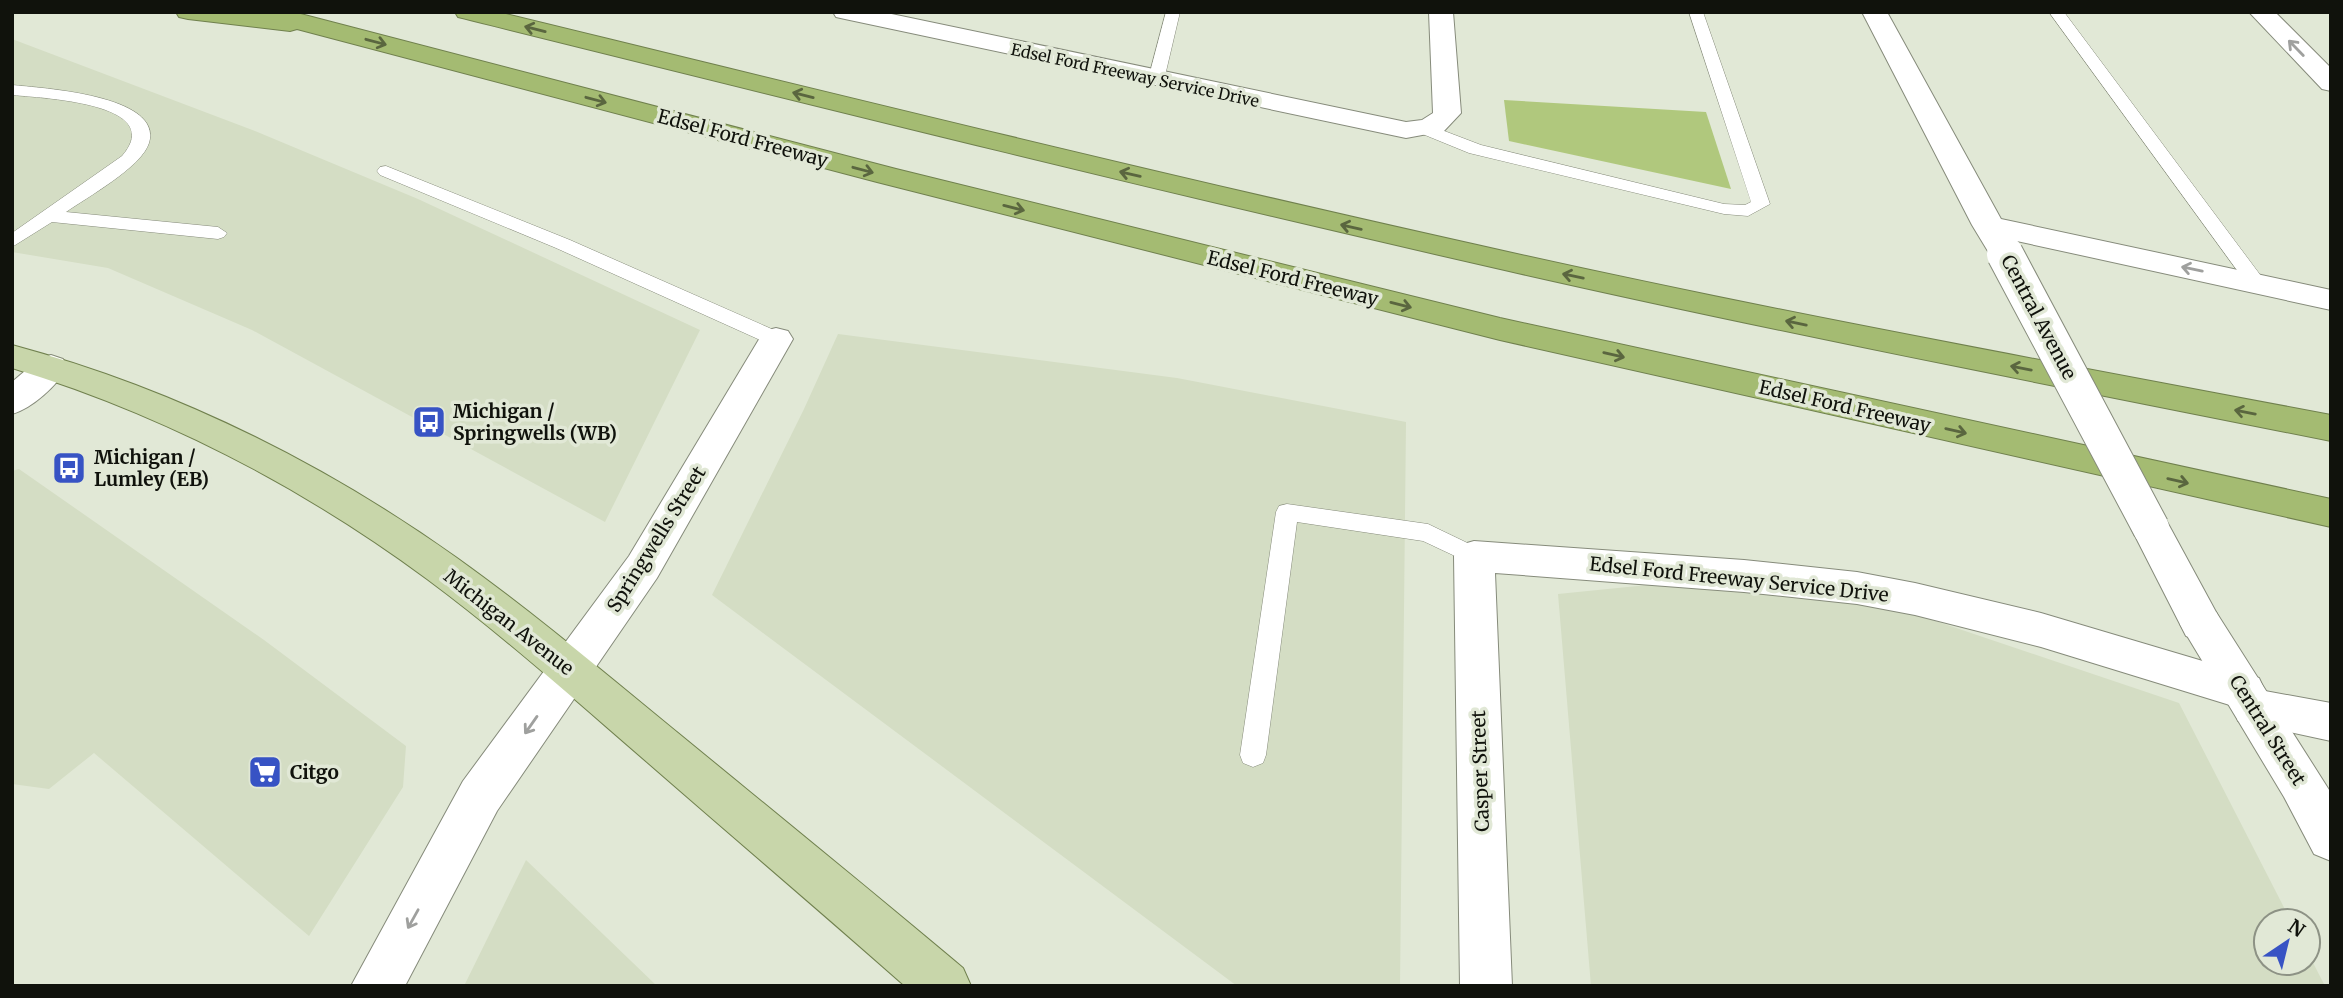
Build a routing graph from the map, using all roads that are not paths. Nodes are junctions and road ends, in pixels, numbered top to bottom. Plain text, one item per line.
1 (188, 12) edge
2 (263, 12) edge
3 (467, 12) edge
4 (845, 12) edge
5 (1173, 12) edge
6 (1441, 12) edge
7 (1696, 12) edge
8 (1874, 12) edge
9 (2056, 12) edge
10 (2261, 12) edge
11 (928, 21) edge
12 (310, 25) junction
13 (1156, 80) junction
14 (2331, 83) edge
15 (12, 90) edge
16 (1426, 129) junction
17 (386, 171) dead end
18 (48, 216) junction
19 (218, 233) dead end
20 (1996, 239) junction
21 (12, 242) edge
22 (2257, 284) junction
23 (2331, 300) edge
24 (776, 339) joint
25 (32, 361) edge
26 (12, 402) edge
27 (2331, 428) edge
28 (2331, 513) edge
29 (1474, 556) junction
30 (2202, 624) joint
31 (570, 669) junction
32 (2248, 699) junction
33 (2331, 722) edge
34 (1253, 755) dead end
35 (2331, 839) edge
36 (377, 986) edge
37 (945, 986) edge
38 (1486, 986) edge

1 - 12 highway
2 - 12 highway, Edsel Ford Freeway
27 -> 3 highway
4 - 11 street, Edsel Ford Freeway Service Drive
5 - 13 lane
6 - 16 street
7 - 16 lane
8 - 20 street, Central Avenue
9 - 22 lane
14 -> 10 street
11 - 13 street, Edsel Ford Freeway Service Drive
12 -> 28 highway, Edsel Ford Freeway
13 - 16 street, Edsel Ford Freeway Service Drive
15 - 18 lane
17 - 24 lane
18 - 19 lane
18 - 21 lane
22 -> 20 street
20 - 30 street, Central Avenue, bridge
22 - 23 street
24 - 31 street, Springwells Street
25 - 26 street
25 - 31 main road, Michigan Avenue
29 - 32 street, Edsel Ford Freeway Service Drive
29 - 34 lane
29 - 38 street, Casper Street
30 - 32 street, Central Street
31 -> 36 street, Springwells Street
31 - 37 main road, Michigan Avenue
32 - 33 street, Edsel Ford Freeway Service Drive
32 - 35 street, Central Street

